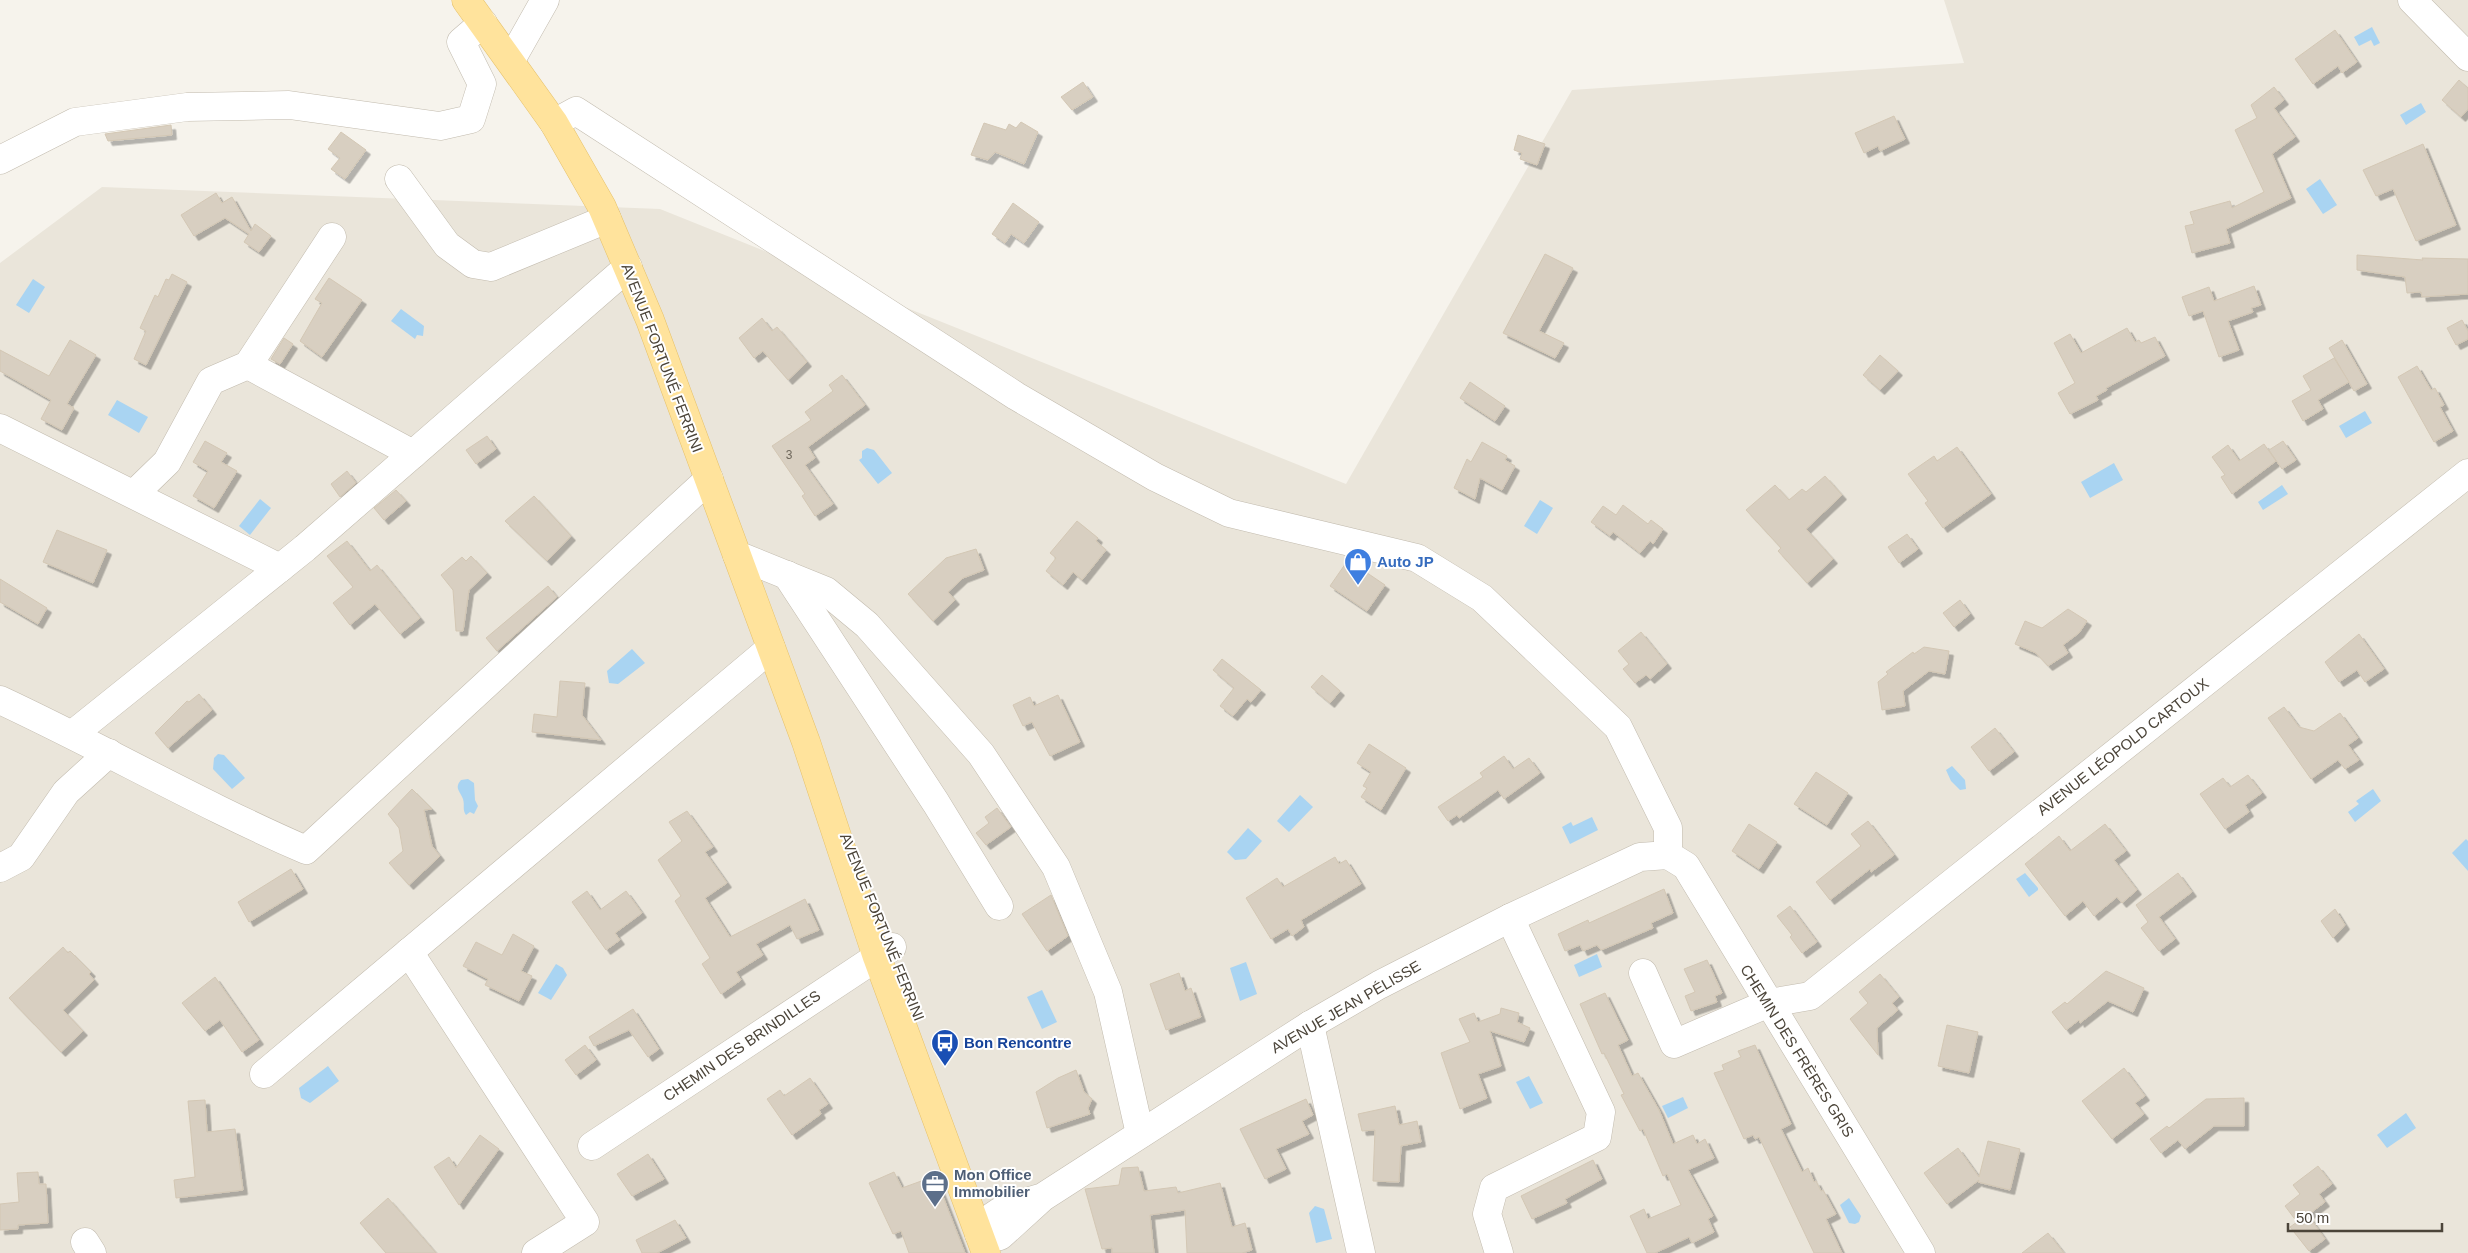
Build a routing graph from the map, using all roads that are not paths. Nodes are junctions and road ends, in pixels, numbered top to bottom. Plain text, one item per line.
1 (466, 0) edge
2 (545, 0) edge
3 (2412, 0) edge
4 (483, 23) junction
5 (2468, 57) edge
6 (510, 60) junction
7 (554, 123) junction
8 (0, 160) edge
9 (399, 179) dead end
10 (607, 219) junction
11 (332, 237) dead end
12 (628, 266) junction
13 (248, 365) junction
14 (0, 428) edge
15 (413, 454) junction
16 (2468, 473) edge
17 (709, 479) junction
18 (134, 494) junction
19 (737, 555) junction
20 (280, 568) junction
21 (787, 575) junction
22 (771, 648) junction
23 (0, 700) edge
24 (73, 734) junction
25 (110, 753) junction
26 (1668, 855) junction
27 (0, 868) edge
28 (999, 906) dead end
29 (1510, 918) junction
30 (409, 952) junction
31 (885, 952) junction
32 (1643, 973) dead end
33 (1769, 1003) junction
34 (1310, 1025) junction
35 (264, 1074) dead end
36 (1140, 1134) junction
37 (592, 1146) dead end
38 (993, 1238) edge
39 (536, 1253) edge
40 (1362, 1253) edge
41 (1499, 1253) edge
42 (1921, 1253) edge

1 - 4 main road, AVENUE FORTUNÉ FERRINI
2 - 6 street
3 - 5 street
4 - 6 main road, AVENUE FORTUNÉ FERRINI
4 - 8 street
6 - 7 main road, AVENUE FORTUNÉ FERRINI
7 - 10 main road, AVENUE FORTUNÉ FERRINI
7 - 26 street
9 - 10 street
10 - 12 main road, AVENUE FORTUNÉ FERRINI
11 - 13 street
12 - 15 street
12 - 17 main road, AVENUE FORTUNÉ FERRINI
13 - 15 street
13 - 18 street
14 - 18 street
15 - 20 street
16 - 33 street, AVENUE LÉOPOLD CARTOUX
17 - 19 main road, AVENUE FORTUNÉ FERRINI
17 - 25 street
18 - 20 street
19 - 21 street
19 - 22 main road, AVENUE FORTUNÉ FERRINI
20 - 24 street
21 - 28 street
21 - 36 street
22 - 30 street
22 - 31 main road, AVENUE FORTUNÉ FERRINI
23 - 24 street
24 - 25 street
25 - 27 street
26 - 29 street, AVENUE JEAN PÉLISSE
26 - 33 street, CHEMIN DES FRÈRES GRIS
29 - 34 street, AVENUE JEAN PÉLISSE
29 - 41 street
30 - 35 street
30 - 39 street
31 - 37 street, CHEMIN DES BRINDILLES
31 - 38 main road, AVENUE FORTUNÉ FERRINI
32 - 33 street, AVENUE LÉOPOLD CARTOUX
33 - 42 street, CHEMIN DES FRÈRES GRIS
34 - 36 street, AVENUE JEAN PÉLISSE
34 - 40 street
36 - 38 street, AVENUE JEAN PÉLISSE

